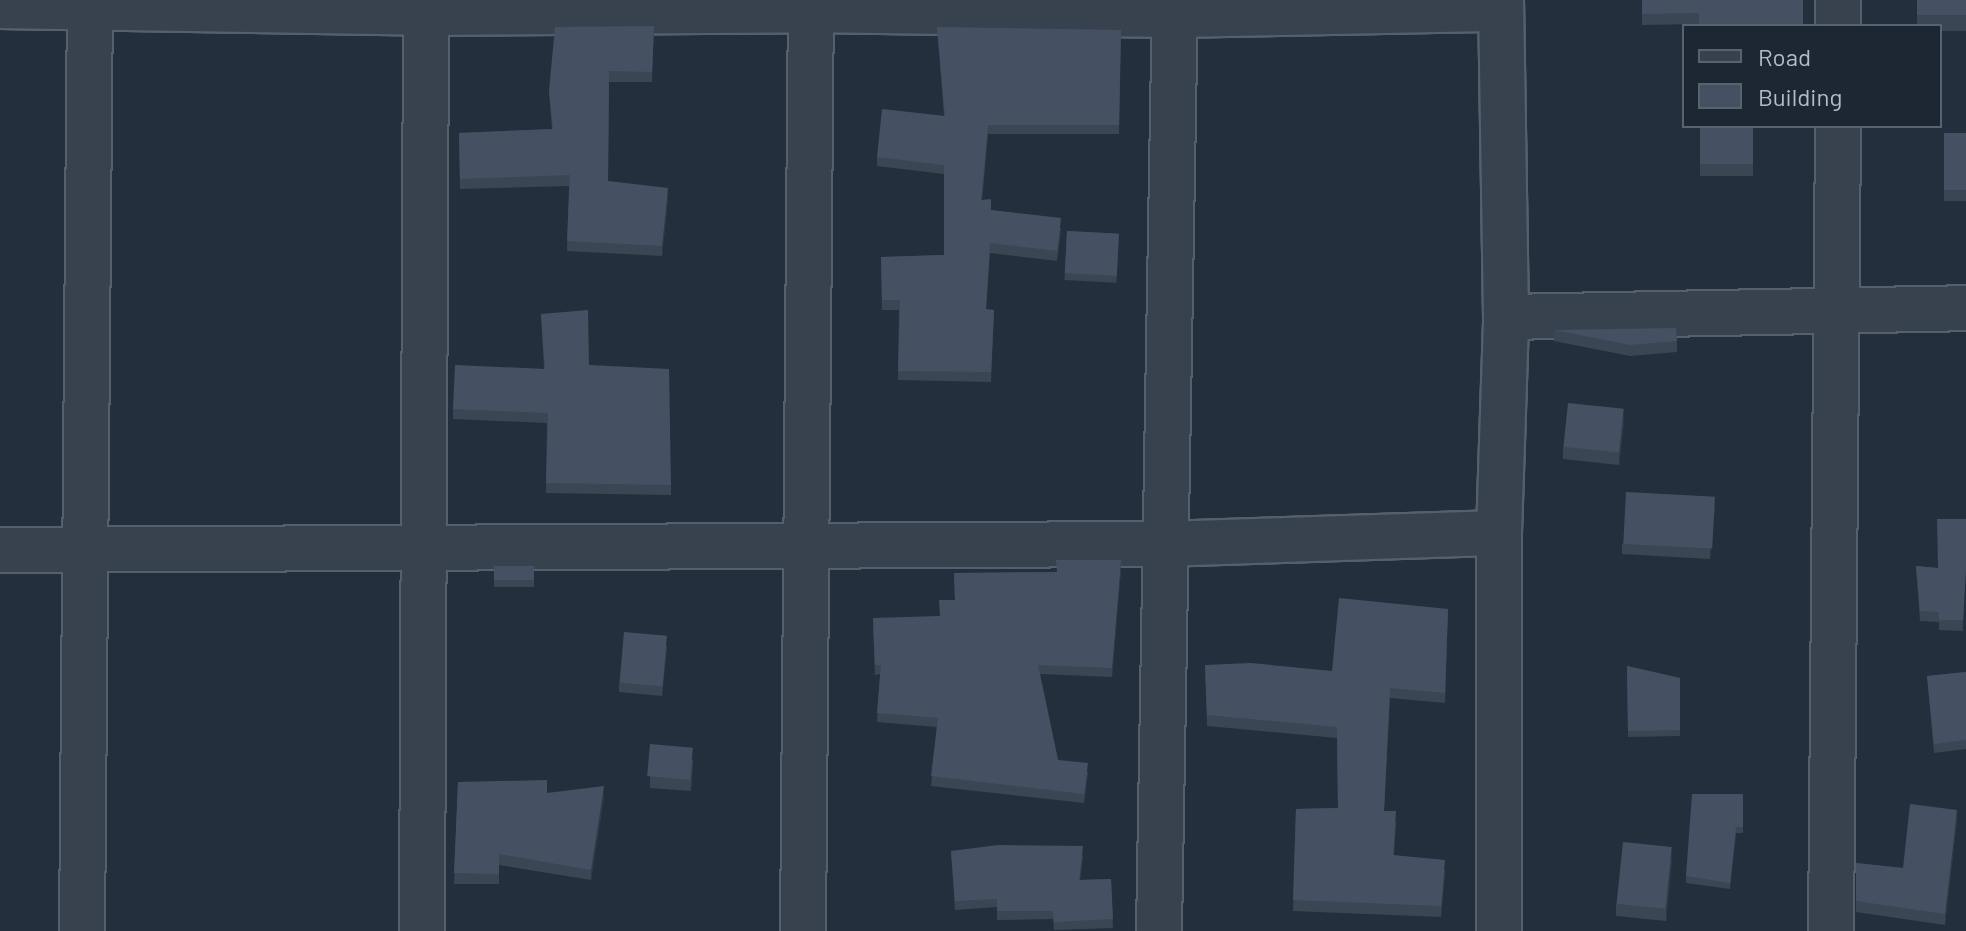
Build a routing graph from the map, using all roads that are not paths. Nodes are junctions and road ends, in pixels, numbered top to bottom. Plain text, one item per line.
1 (1838, 0) edge
2 (90, 4) edge
3 (811, 5) edge
4 (1501, 5) edge
5 (0, 6) edge
6 (426, 7) edge
7 (1175, 7) edge
8 (1838, 24) edge
9 (1838, 128) edge
10 (1966, 308) edge
11 (1838, 309) junction
12 (1506, 317) junction
13 (1499, 533) junction
14 (1163, 544) junction
15 (803, 546) junction
16 (0, 550) edge
17 (425, 550) junction
18 (85, 553) junction
19 (82, 931) edge
20 (422, 931) edge
21 (803, 931) edge
22 (1159, 931) edge
23 (1499, 931) edge
24 (1831, 931) edge

1 - 8 street
2 - 5 street
2 - 6 street
2 - 18 street
3 - 6 street
3 - 7 street
3 - 15 street
4 - 7 street
4 - 12 street
6 - 17 street
7 - 14 street
9 - 11 street
10 - 11 street
11 - 12 street
11 - 24 street
12 - 13 street
13 - 14 street
13 - 23 street
14 - 15 street
14 - 22 street
15 - 17 street
15 - 21 street
16 - 18 street
17 - 18 street
17 - 20 street
18 - 19 street

